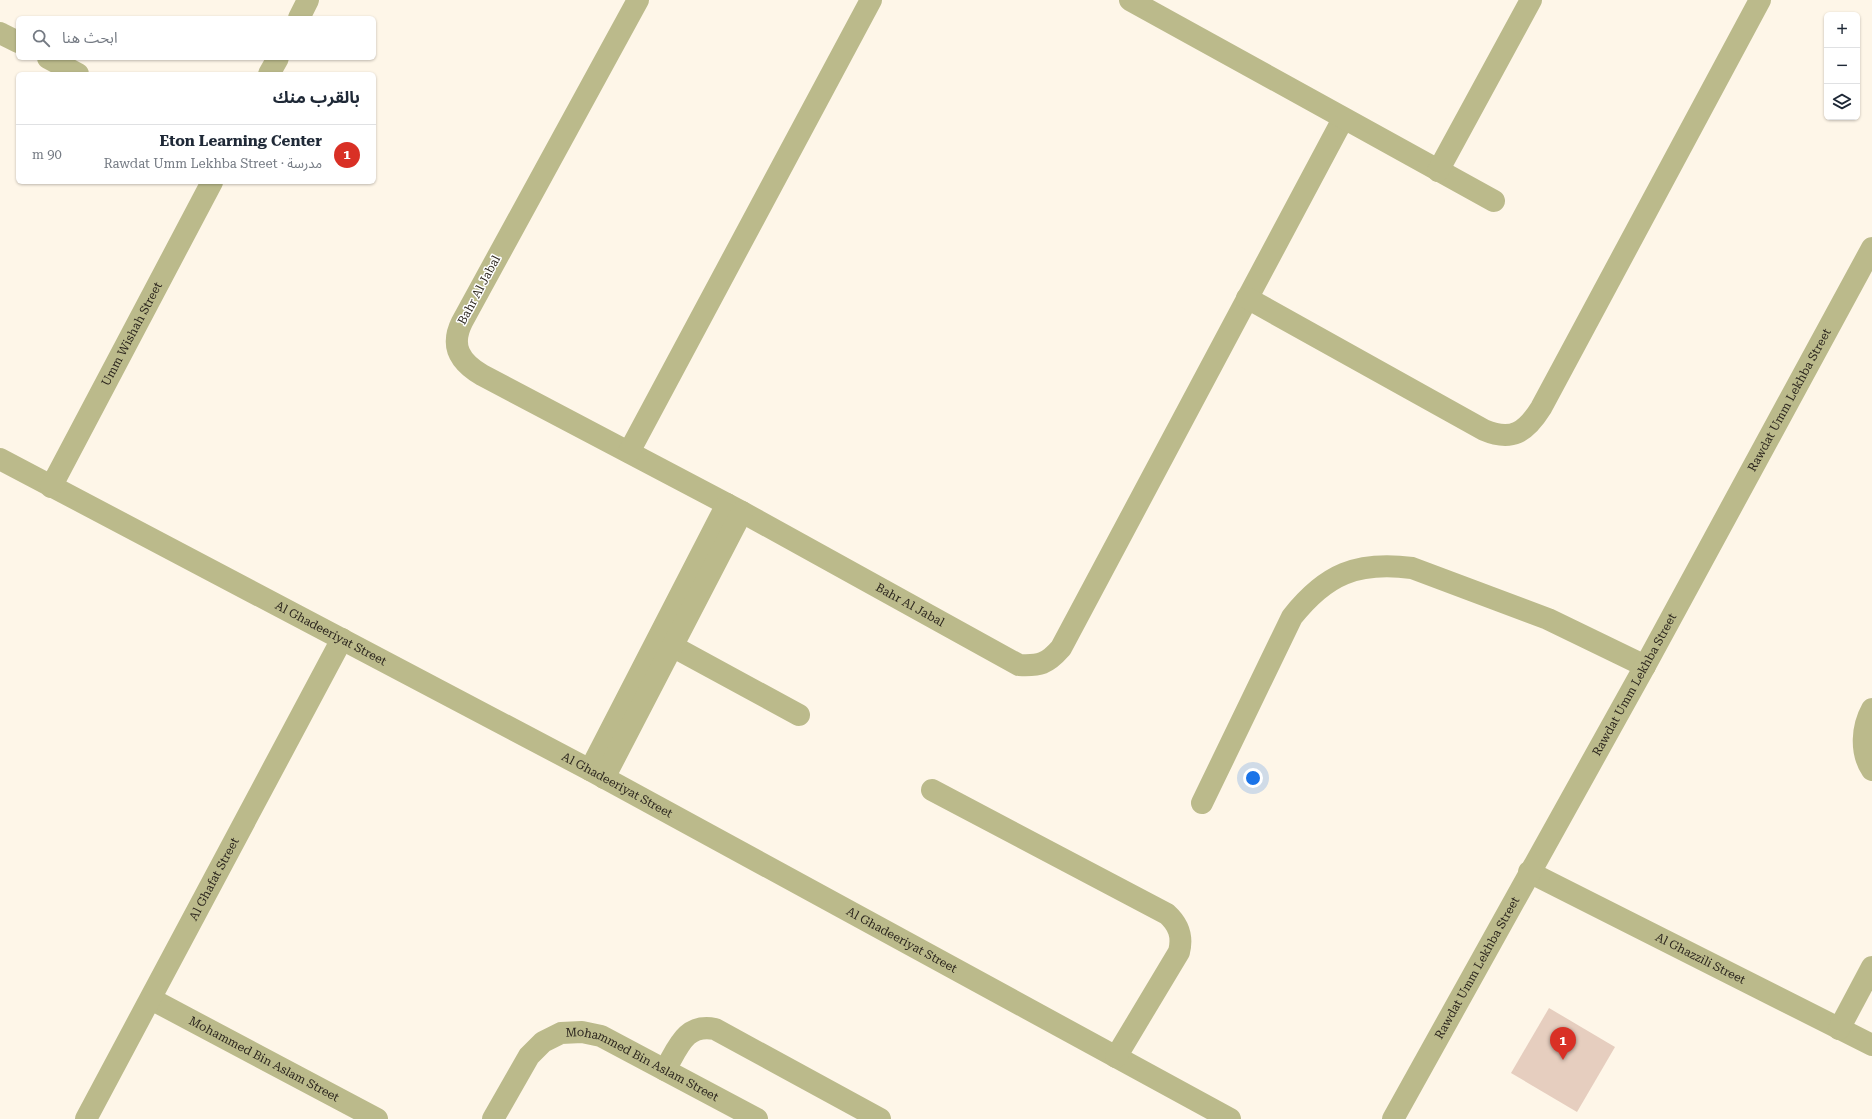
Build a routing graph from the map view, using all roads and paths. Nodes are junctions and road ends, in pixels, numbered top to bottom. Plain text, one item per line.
1 (308, 0) edge
2 (638, 0) edge
3 (871, 0) edge
4 (1130, 0) edge
5 (1532, 0) edge
6 (1760, 0) edge
7 (300, 16) edge
8 (0, 33) edge
9 (16, 41) edge
10 (52, 60) edge
11 (277, 60) edge
12 (74, 72) edge
13 (270, 72) edge
14 (1343, 119) junction
15 (1438, 171) junction
16 (211, 184) edge
17 (1494, 201) dead end
18 (1872, 248) edge
19 (1247, 298) junction
20 (629, 452) junction
21 (0, 459) edge
22 (51, 487) junction
23 (735, 508) junction
24 (342, 639) junction
25 (665, 642) junction
26 (1644, 666) junction
27 (1872, 709) edge
28 (799, 715) dead end
29 (1872, 770) edge
30 (597, 774) junction
31 (932, 790) dead end
32 (1202, 803) dead end
33 (1529, 872) junction
34 (1872, 967) edge
35 (151, 999) junction
36 (1839, 1029) junction
37 (1872, 1045) edge
38 (1116, 1057) junction
39 (665, 1070) junction
40 (86, 1119) edge
41 (377, 1119) edge
42 (493, 1119) edge
43 (757, 1119) edge
44 (880, 1119) edge
45 (1230, 1119) edge
46 (1393, 1119) edge

1 - 7 street
2 - 20 street, Bahr Al Jabal
3 - 20 street
4 - 14 street
5 - 15 street
6 - 19 street
8 - 9 street
10 - 12 street
11 - 13 street
14 - 15 street
14 - 19 street, Bahr Al Jabal
15 - 17 street
16 - 22 street, Umm Wishah Street
18 - 26 street, Rawdat Umm Lekhba Street
19 - 23 street, Bahr Al Jabal
20 - 23 street, Bahr Al Jabal
21 - 22 street, Al Ghadeeriyat Street
22 - 24 street, Al Ghadeeriyat Street
23 - 25 street
24 - 30 street, Al Ghadeeriyat Street
24 - 35 street, Al Ghafat Street
25 - 28 street
25 - 30 street
26 - 32 street
26 - 33 street, Rawdat Umm Lekhba Street
27 - 29 street
30 - 38 street, Al Ghadeeriyat Street
31 - 38 street
33 - 36 street, Al Ghazzili Street
33 - 46 street, Rawdat Umm Lekhba Street
34 - 36 street
35 - 40 street, Al Ghafat Street
35 - 41 street, Mohammed Bin Aslam Street
36 - 37 street, Al Ghazzili Street
38 - 45 street, Al Ghadeeriyat Street
39 - 42 street, Mohammed Bin Aslam Street
39 - 43 street, Mohammed Bin Aslam Street
39 - 44 street

